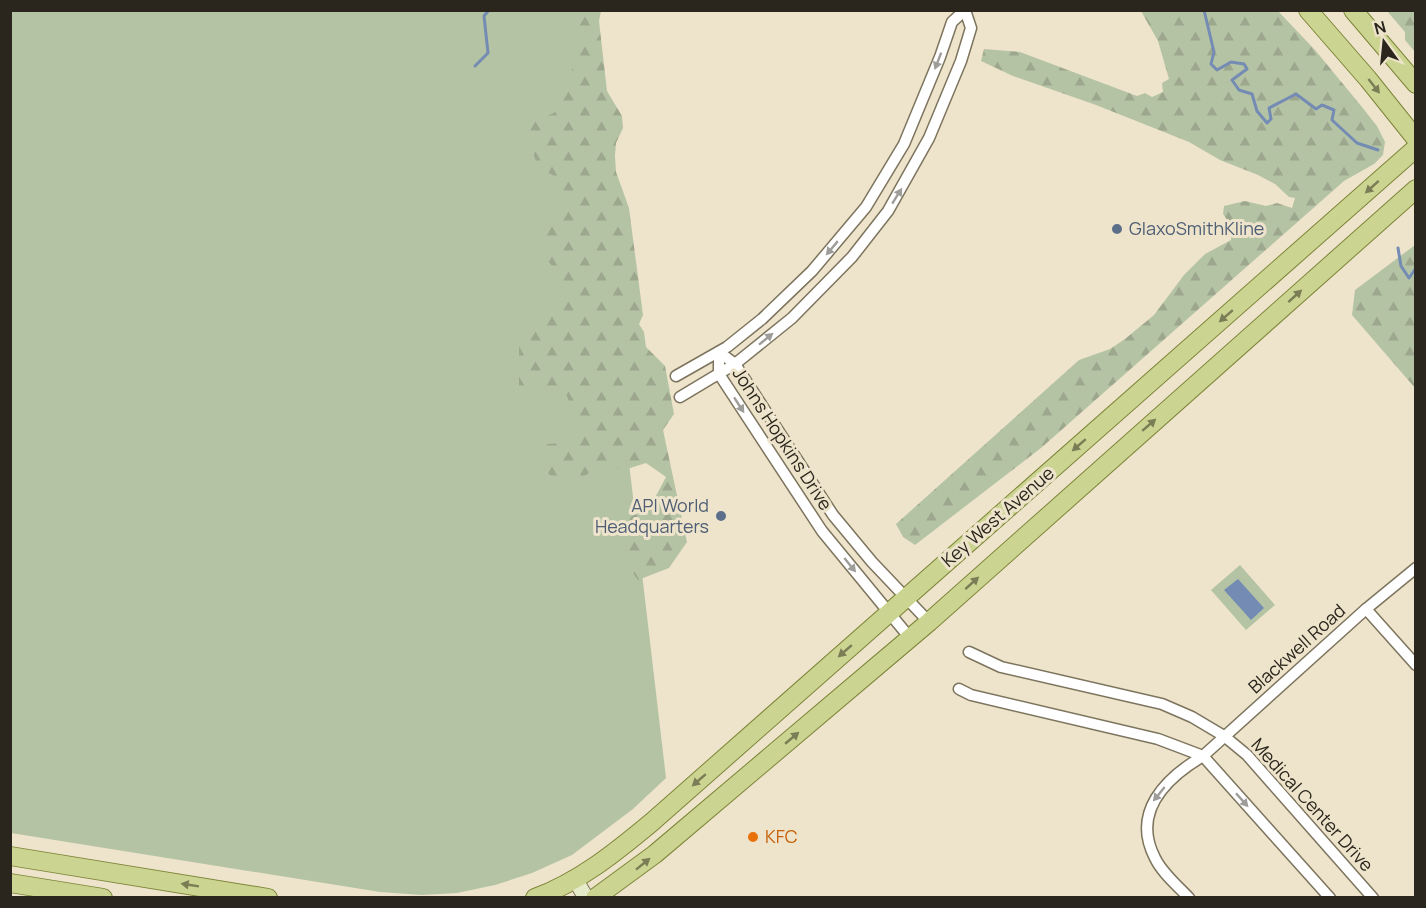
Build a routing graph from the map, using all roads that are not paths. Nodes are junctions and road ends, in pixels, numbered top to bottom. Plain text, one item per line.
1 (1308, 10) edge
2 (1353, 10) edge
3 (965, 11) edge
4 (1414, 80) edge
5 (1416, 140) edge
6 (1416, 148) edge
7 (1416, 189) edge
8 (718, 352) junction
9 (735, 364) junction
10 (719, 374) junction
11 (676, 376) dead end
12 (680, 397) dead end
13 (1416, 568) edge
14 (906, 598) junction
15 (1366, 609) junction
16 (889, 613) junction
17 (928, 622) junction
18 (910, 638) junction
19 (969, 652) dead end
20 (1416, 664) edge
21 (959, 689) dead end
22 (1224, 736) junction
23 (1203, 756) junction
24 (10, 856) edge
25 (575, 879) junction
26 (10, 883) edge
27 (221, 894) edge
28 (103, 897) edge
29 (268, 897) edge
30 (535, 897) edge
31 (586, 897) edge
32 (595, 897) edge
33 (1189, 897) edge
34 (1330, 897) edge
35 (1373, 897) edge

1 -> 5 main road
2 - 4 main road
3 -> 8 street
9 -> 3 street
6 -> 14 main road, Key West Avenue
17 -> 7 main road, Key West Avenue
8 - 9 street, Johns Hopkins Drive
8 - 10 street, Johns Hopkins Drive
8 - 11 street
9 - 10 street
9 - 14 street, Johns Hopkins Drive
10 - 12 street
10 -> 16 street, Johns Hopkins Drive
13 - 15 street, Blackwell Road
14 - 16 main road, Key West Avenue
14 - 17 street, Johns Hopkins Drive
15 - 20 street
15 - 22 street, Blackwell Road
16 - 18 street, Johns Hopkins Drive
16 -> 25 main road, Key West Avenue
17 - 18 main road, Key West Avenue
32 -> 18 main road, Key West Avenue
19 - 22 street, Medical Center Drive
21 - 23 street
22 - 23 street, Blackwell Road
22 - 35 street, Medical Center Drive
23 -> 33 street, Blackwell Road
23 -> 34 street
27 -> 24 main road
25 - 30 main road, Key West Avenue
25 - 31 main road
26 - 28 main road
27 - 29 main road

